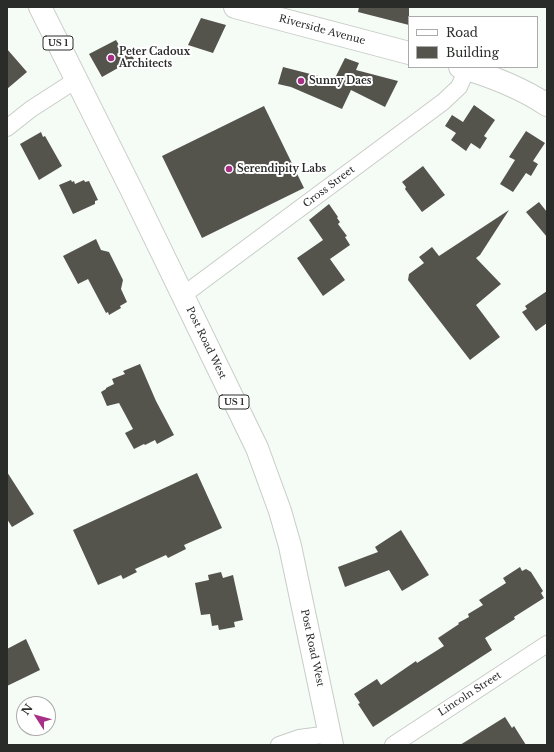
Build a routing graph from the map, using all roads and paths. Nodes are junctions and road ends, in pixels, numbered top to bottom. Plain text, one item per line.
1 (40, 7) edge
2 (234, 7) edge
3 (408, 53) edge
4 (463, 68) edge
5 (76, 80) junction
6 (547, 106) edge
7 (7, 128) edge
8 (182, 296) junction
9 (547, 644) edge
10 (331, 739) edge
11 (279, 745) edge
12 (393, 745) edge

1 - 5 main road, Post Road West / US 1
2 - 3 main road, Riverside Avenue
4 - 6 main road
4 - 8 street, Cross Street
5 - 7 street
5 - 8 main road, Post Road West / US 1
8 - 10 main road, Post Road West / US 1
9 - 12 street, Lincoln Street
10 - 11 street

